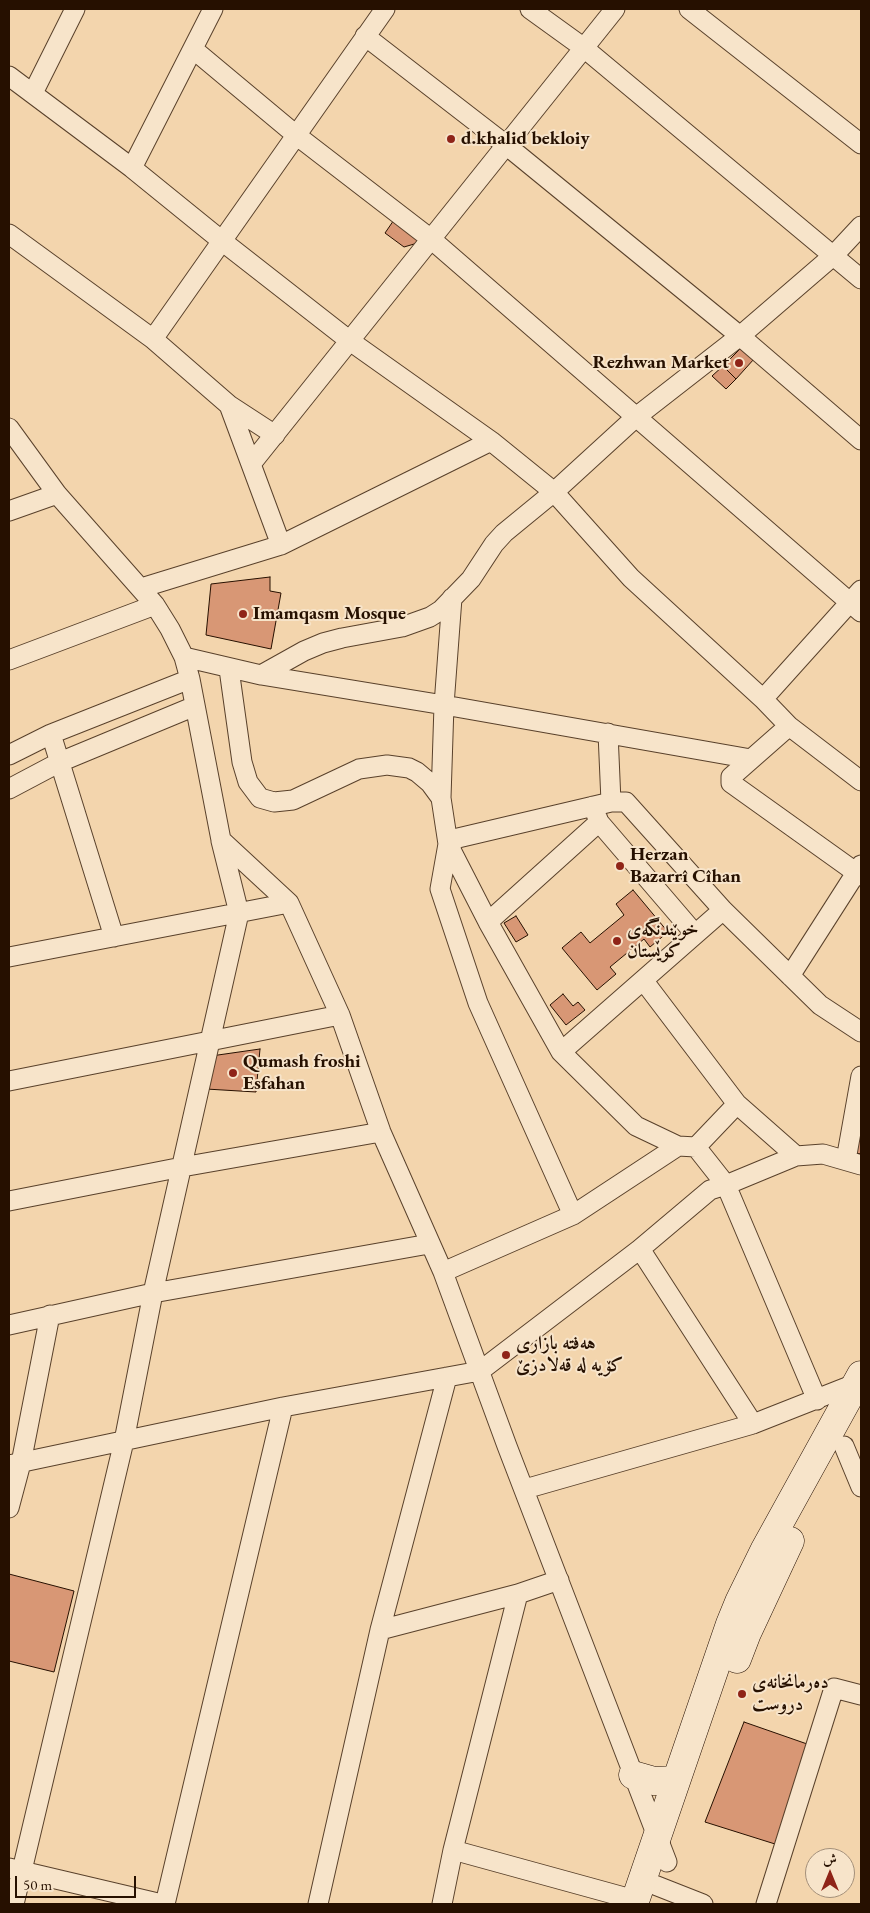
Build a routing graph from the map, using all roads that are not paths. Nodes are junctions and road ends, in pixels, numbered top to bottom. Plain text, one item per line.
1 (75, 9) edge
2 (213, 9) edge
3 (385, 9) edge
4 (530, 9) edge
5 (615, 9) edge
6 (689, 9) edge
7 (365, 36) junction
8 (584, 48) junction
9 (193, 49) junction
10 (9, 76) edge
11 (33, 93) junction
12 (296, 135) junction
13 (861, 144) edge
14 (506, 145) junction
15 (132, 168) junction
16 (861, 226) edge
17 (9, 234) edge
18 (431, 239) junction
19 (222, 241) junction
20 (834, 255) junction
21 (861, 279) edge
22 (740, 336) junction
23 (153, 339) junction
24 (350, 340) junction
25 (229, 405) junction
26 (636, 417) junction
27 (9, 428) edge
28 (275, 434) junction
29 (861, 440) edge
30 (491, 441) junction
31 (251, 464) junction
32 (554, 492) junction
33 (57, 494) junction
34 (9, 511) edge
35 (282, 545) junction
36 (141, 588) junction
37 (452, 598) junction
38 (857, 602) edge
39 (155, 605) junction
40 (184, 657) junction
41 (9, 660) edge
42 (229, 669) junction
43 (261, 675) junction
44 (190, 679) junction
45 (764, 699) junction
46 (444, 705) junction
47 (195, 706) junction
48 (789, 726) junction
49 (608, 733) junction
50 (51, 734) junction
51 (9, 754) edge
52 (751, 759) junction
53 (60, 762) junction
54 (861, 781) edge
55 (9, 788) edge
56 (441, 798) junction
57 (601, 810) junction
58 (221, 840) junction
59 (448, 844) junction
60 (860, 871) edge
61 (289, 903) junction
62 (723, 910) junction
63 (239, 913) junction
64 (488, 922) junction
65 (695, 934) junction
66 (114, 937) junction
67 (9, 957) edge
68 (790, 976) junction
69 (643, 980) junction
70 (340, 1015) junction
71 (861, 1032) edge
72 (211, 1042) junction
73 (561, 1052) junction
74 (861, 1076) edge
75 (9, 1081) edge
76 (737, 1104) junction
77 (381, 1132) junction
78 (687, 1146) junction
79 (796, 1156) junction
80 (854, 1163) edge
81 (182, 1167) junction
82 (726, 1185) junction
83 (9, 1201) edge
84 (573, 1215) junction
85 (429, 1244) junction
86 (640, 1249) junction
87 (443, 1272) junction
88 (153, 1293) junction
89 (50, 1315) junction
90 (9, 1325) edge
91 (480, 1371) junction
92 (447, 1378) junction
93 (859, 1379) edge
94 (817, 1400) junction
95 (283, 1407) junction
96 (861, 1413) edge
97 (752, 1424) junction
98 (124, 1441) junction
99 (844, 1446) junction
100 (15, 1464) edge
101 (861, 1487) edge
102 (525, 1489) junction
103 (9, 1508) edge
104 (559, 1580) junction
105 (518, 1594) junction
106 (380, 1630) junction
107 (861, 1695) edge
108 (633, 1775) junction
109 (676, 1780) junction
110 (657, 1836) junction
111 (454, 1850) junction
112 (667, 1862) junction
113 (15, 1869) edge
114 (645, 1895) edge
115 (14, 1904) edge
116 (164, 1904) edge
117 (318, 1904) edge
118 (442, 1904) edge
119 (703, 1904) edge
120 (766, 1904) edge

1 - 11 street
2 - 9 street
3 - 7 street
4 - 8 street
5 - 8 street
6 - 13 street
7 - 12 street
7 - 14 street
8 - 14 street
8 - 20 street
9 - 12 street
9 - 15 street
10 - 11 street
11 - 15 street
12 - 18 street
12 - 19 street
14 - 18 street
14 - 22 street
15 - 19 street
16 - 20 street
17 - 23 street
18 - 24 street
18 - 26 street
19 - 23 street
19 - 24 street
20 - 21 street
20 - 22 street
22 - 26 street
22 - 29 street
23 - 25 street
24 - 28 street
24 - 30 street
25 - 28 street
25 - 31 street
26 - 32 street
26 - 38 street
27 - 33 street
28 - 31 street
30 - 32 street
30 - 35 street
31 - 35 street
32 - 37 street
32 - 45 street
33 - 34 street
33 - 36 street
35 - 36 street
36 - 39 street
37 - 43 street
37 - 46 street
38 - 45 street
39 - 40 street
39 - 41 street
40 - 42 street
40 - 44 street
42 - 43 street
42 - 56 street
43 - 46 street
44 - 47 street
44 - 50 street
45 - 48 street
46 - 49 street
46 - 56 street
47 - 53 street
47 - 58 street
48 - 52 street
48 - 54 street
49 - 52 street
49 - 57 street
50 - 51 street
50 - 53 street
52 - 60 street
53 - 55 street
53 - 66 street
56 - 59 street
57 - 59 street
57 - 62 street
57 - 64 street
57 - 65 street
58 - 61 street
58 - 63 street
59 - 64 street
59 - 84 street
60 - 68 street
61 - 63 street
61 - 70 street
62 - 65 street
62 - 68 street
63 - 66 street
63 - 72 street
64 - 73 street
65 - 69 street
66 - 67 street
68 - 71 street
69 - 73 street
69 - 76 street
70 - 72 street
70 - 77 street
72 - 75 street
72 - 81 street
73 - 78 street
74 - 80 street
76 - 78 street
76 - 79 street
77 - 81 street
77 - 85 street
78 - 82 street
78 - 84 street
79 - 80 street
79 - 82 street
81 - 83 street
81 - 88 street
82 - 86 street
82 - 94 street
84 - 87 street
85 - 87 street
85 - 88 street
86 - 91 street
86 - 97 street
87 - 91 street
88 - 89 street
88 - 98 street
89 - 90 street
89 - 100 street
91 - 92 street
91 - 102 street
92 - 95 street
92 - 106 street
93 - 94 street
93 - 109 street
94 - 97 street
95 - 98 street
95 - 116 street
96 - 99 street
97 - 102 street
98 - 100 street
98 - 113 street
99 - 101 street
99 - 112 street
100 - 103 street
102 - 104 street
104 - 105 street
104 - 108 street
105 - 106 street
105 - 111 street
106 - 117 street
107 - 120 street
108 - 109 street
108 - 110 street
109 - 110 street
110 - 112 street
110 - 114 street
111 - 114 street
111 - 118 street
112 - 114 street
113 - 115 street
113 - 116 street
114 - 119 street

